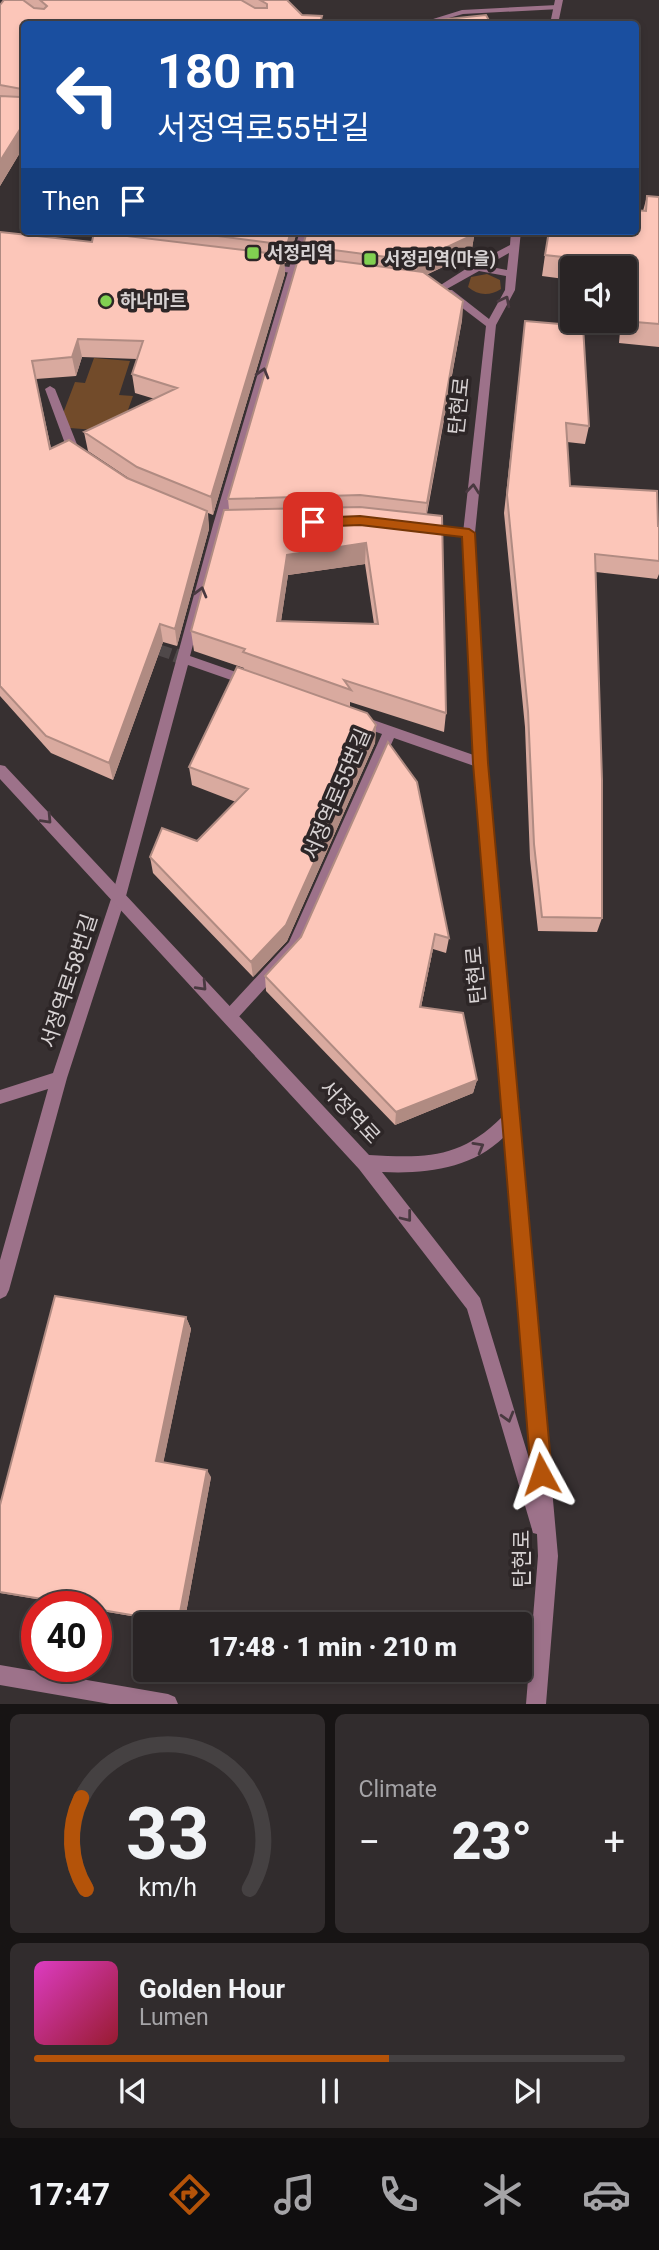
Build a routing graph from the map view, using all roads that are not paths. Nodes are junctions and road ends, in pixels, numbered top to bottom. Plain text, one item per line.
1 (558, 3) edge
2 (431, 21) edge
3 (555, 21) edge
4 (304, 235) edge
5 (515, 235) edge
6 (513, 247) junction
7 (251, 266) edge
8 (474, 267) junction
9 (293, 270) junction
10 (512, 274) junction
11 (331, 275) edge
12 (491, 325) junction
13 (50, 389) dead end
14 (94, 463) edge
15 (414, 527) edge
16 (469, 533) junction
17 (183, 658) junction
18 (261, 685) edge
19 (351, 717) edge
20 (390, 731) junction
21 (480, 763) junction
22 (0, 769) edge
23 (119, 896) junction
24 (230, 1016) junction
25 (60, 1079) junction
26 (0, 1097) edge
27 (511, 1119) junction
28 (366, 1163) junction
29 (0, 1290) edge
30 (548, 1556) junction
31 (0, 1675) edge
32 (168, 1704) edge
33 (536, 1704) edge

1 - 2 street
1 - 3 street
4 - 9 street, 서정역로58번길
5 - 6 street, 탄현로
6 - 8 street
6 - 10 street, 탄현로
7 - 9 street
8 - 10 street
8 - 12 street
9 - 11 street
17 -> 9 street, 서정역로58번길
12 -> 10 street, 탄현로
16 -> 12 street, 탄현로
13 - 14 street
15 - 16 street
16 - 21 street, 탄현로
17 - 18 street
17 - 23 street, 서정역로58번길
19 - 20 street, 서정역로55번길
20 - 21 street
20 - 24 street, 서정역로55번길
21 - 27 street, 탄현로
22 -> 23 street, 서정역로
23 -> 24 street, 서정역로
23 - 25 street, 서정역로58번길
24 - 28 street, 서정역로
25 - 26 street, 서정역로58번길
25 - 29 street, 서정역로58번길
28 -> 27 street
27 - 30 street, 탄현로
28 -> 30 street, 서정역로
30 - 33 street, 탄현로
31 - 32 street

